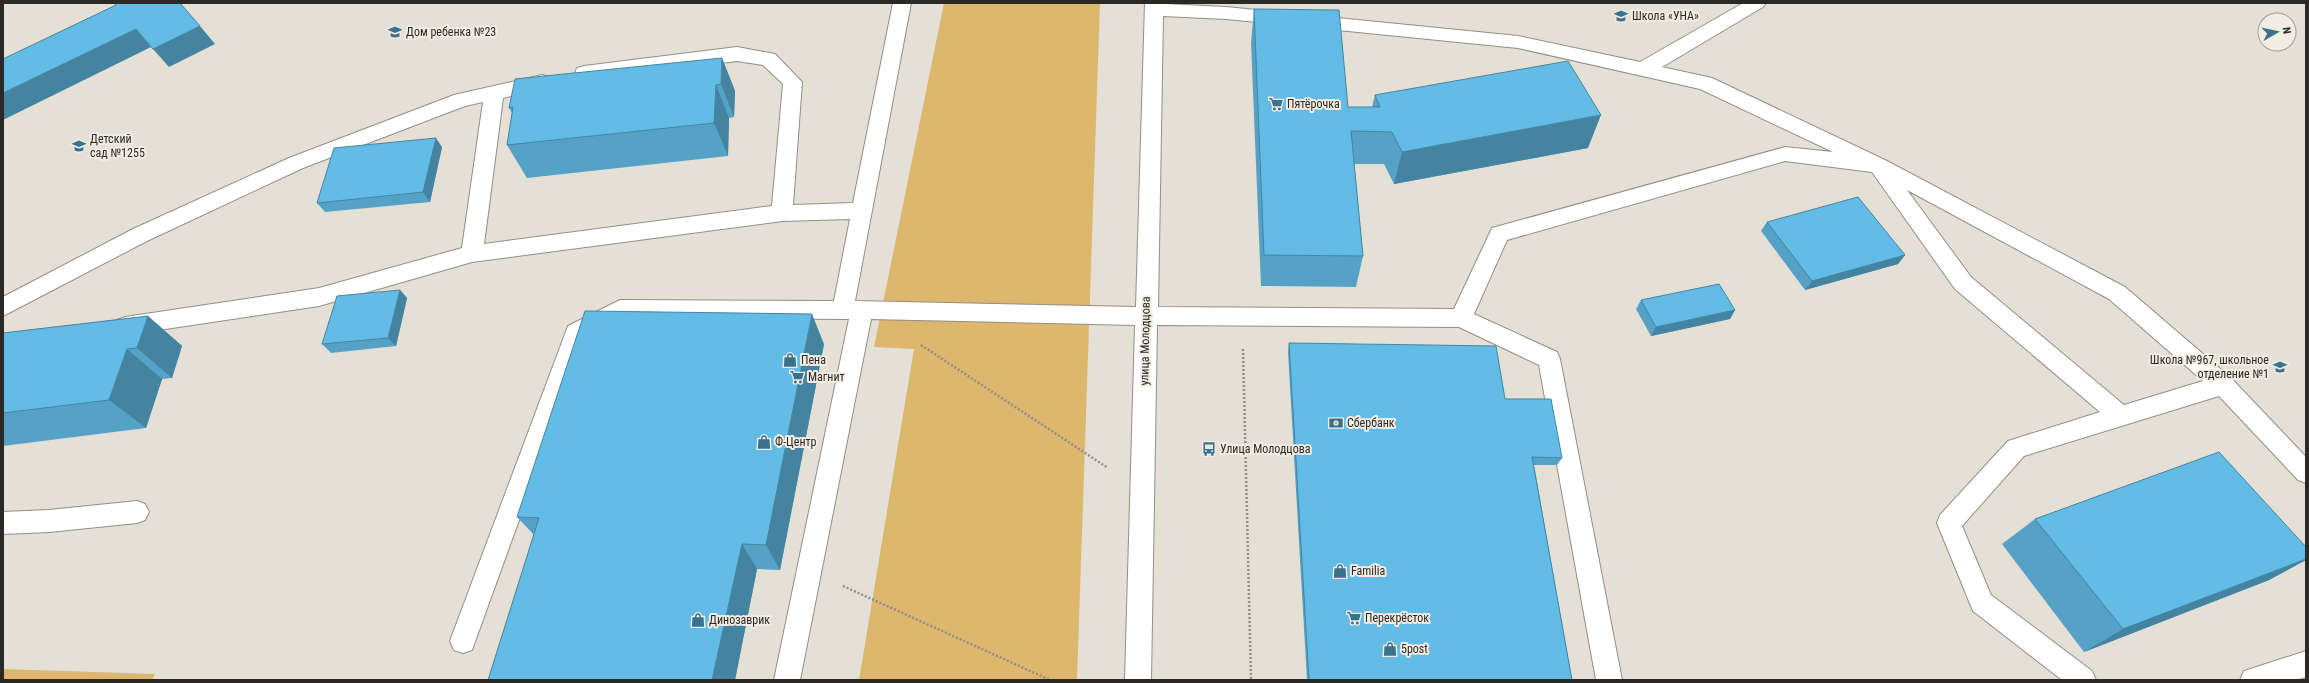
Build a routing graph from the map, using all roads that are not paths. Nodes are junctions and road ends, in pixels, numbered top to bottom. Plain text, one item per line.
1 (902, 3) edge
2 (1757, 3) edge
3 (1154, 6) edge
4 (1643, 69) junction
5 (494, 93) junction
6 (1878, 165) junction
7 (861, 211) junction
8 (782, 213) junction
9 (472, 254) junction
10 (3, 307) edge
11 (853, 310) junction
12 (1146, 316) junction
13 (1461, 318) junction
14 (106, 329) edge
15 (2223, 385) junction
16 (2121, 416) junction
17 (2306, 473) edge
18 (137, 512) dead end
19 (3, 522) edge
20 (463, 641) dead end
21 (2306, 664) edge
22 (788, 680) edge
23 (1138, 680) edge
24 (1609, 680) edge
25 (2083, 680) edge
26 (2253, 680) edge

1 - 7 street
2 - 4 street
3 - 4 street
3 - 12 street, улица Молодцова
4 - 6 street
5 - 8 street
5 - 9 street
5 - 10 street
6 - 13 street
6 - 15 street
6 - 16 street
7 - 8 street
7 - 11 street
8 - 9 street
9 - 14 street
11 - 12 street
11 - 20 street
11 - 22 street
12 - 13 street
12 - 23 street, улица Молодцова
13 - 24 street
15 - 16 street
15 - 17 street
16 - 25 street
18 - 19 street
21 - 26 street

